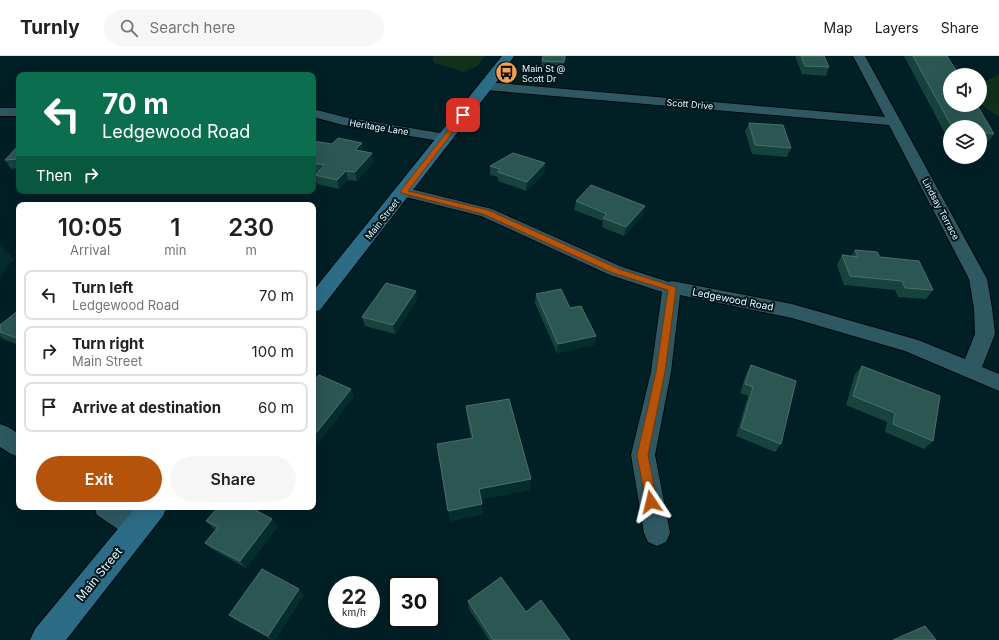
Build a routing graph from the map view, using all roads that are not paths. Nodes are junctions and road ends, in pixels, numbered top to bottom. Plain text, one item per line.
1 (508, 56) edge
2 (858, 56) edge
3 (486, 86) junction
4 (0, 112) edge
5 (16, 112) edge
6 (316, 114) edge
7 (894, 122) junction
8 (446, 138) junction
9 (403, 192) junction
10 (672, 289) junction
11 (316, 301) edge
12 (971, 370) junction
13 (999, 383) edge
14 (0, 434) edge
15 (16, 445) edge
16 (118, 510) edge
17 (145, 517) edge
18 (657, 533) dead end
19 (46, 640) edge

1 - 3 main road, Main Street
2 - 7 street, Lindsay Terrace
3 - 7 street, Scott Drive
3 - 8 main road, Main Street
4 - 5 street
6 - 8 street, Heritage Lane
7 - 12 street, Lindsay Terrace
8 - 9 main road, Main Street
9 - 10 street, Ledgewood Road
9 - 11 main road, Main Street
10 - 12 street, Ledgewood Road
10 - 18 street
12 - 13 street, Ledgewood Road
14 - 15 street
16 - 17 street
17 - 19 main road, Main Street

